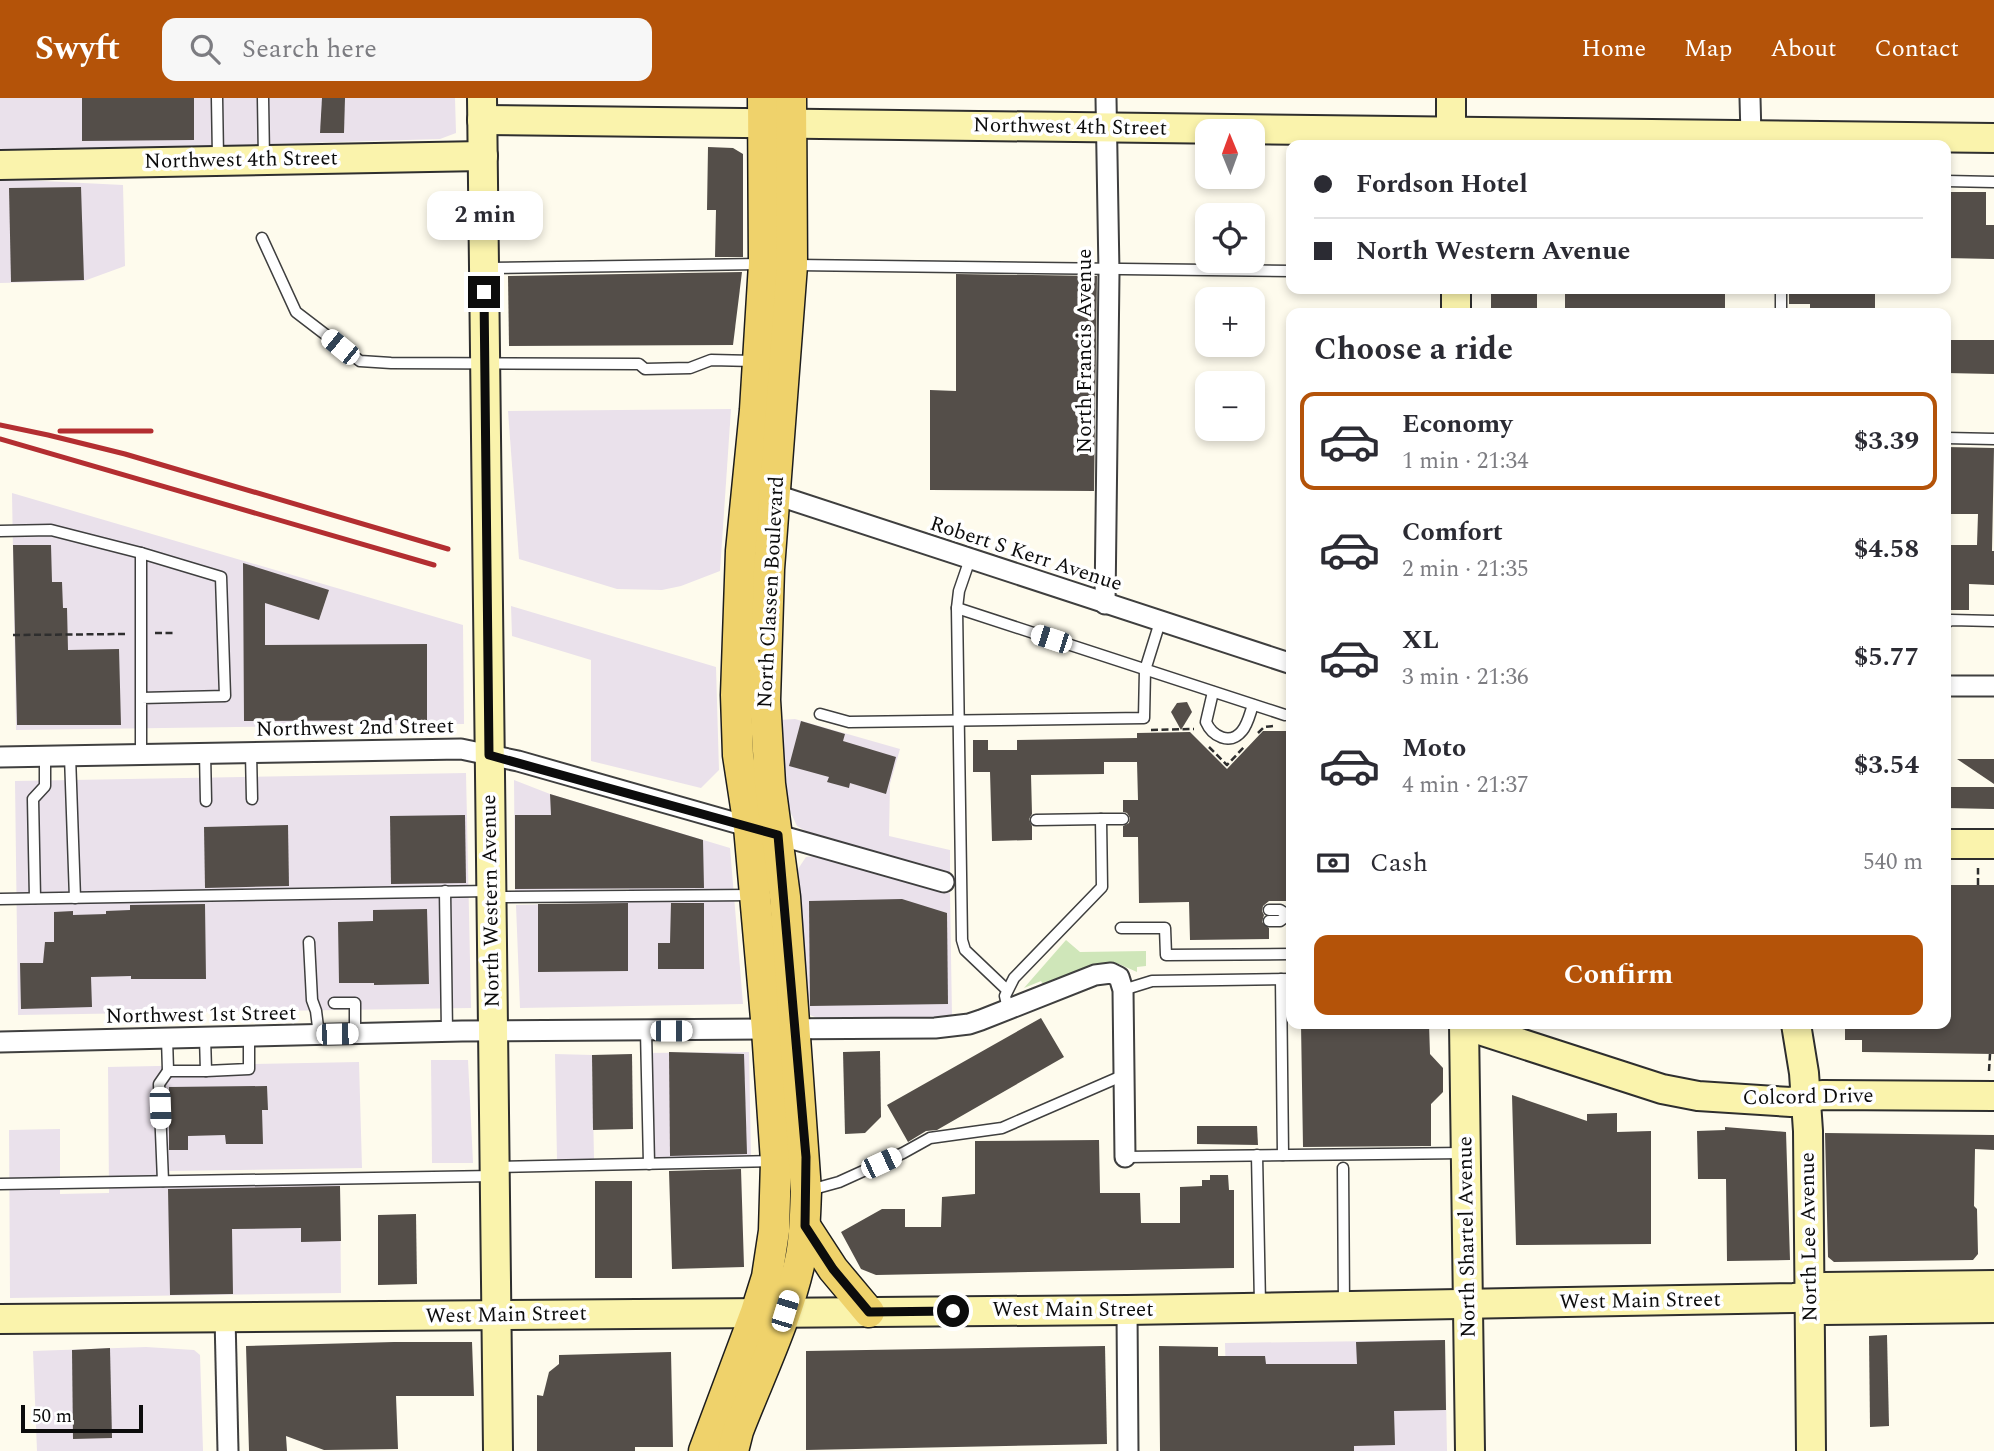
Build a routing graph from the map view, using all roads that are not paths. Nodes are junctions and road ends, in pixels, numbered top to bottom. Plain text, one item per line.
1 (217, 98) edge
2 (263, 98) edge
3 (1106, 98) edge
4 (1451, 98) edge
5 (1751, 98) edge
6 (482, 109) edge
7 (777, 111) edge
8 (1107, 128) junction
9 (1751, 136) junction
10 (1994, 138) edge
11 (1451, 139) edge
12 (1805, 140) edge
13 (1877, 140) edge
14 (483, 156) junction
15 (264, 160) junction
16 (218, 161) junction
17 (0, 165) edge
18 (1951, 181) edge
19 (1994, 182) edge
20 (262, 238) dead end
21 (778, 265) junction
22 (484, 268) junction
23 (1108, 268) junction
24 (1286, 271) edge
25 (758, 361) junction
26 (485, 363) junction
27 (1951, 438) edge
28 (1994, 439) edge
29 (747, 485) junction
30 (775, 495) junction
31 (0, 531) edge
32 (141, 553) junction
33 (970, 559) junction
34 (1105, 604) junction
35 (957, 608) junction
36 (1951, 620) edge
37 (1994, 621) edge
38 (1160, 622) junction
39 (1286, 662) edge
40 (1145, 670) junction
41 (1951, 685) edge
42 (1994, 686) edge
43 (1213, 692) junction
44 (141, 698) junction
45 (1253, 705) junction
46 (820, 715) dead end
47 (1285, 715) dead end
48 (958, 721) junction
49 (251, 752) junction
50 (205, 753) junction
51 (141, 754) junction
52 (489, 755) junction
53 (44, 756) junction
54 (70, 756) junction
55 (0, 757) edge
56 (252, 799) dead end
57 (206, 801) dead end
58 (1101, 819) junction
59 (1123, 819) dead end
60 (1036, 820) dead end
61 (749, 827) junction
62 (778, 835) junction
63 (1951, 844) edge
64 (1994, 844) edge
65 (944, 882) dead end
66 (445, 891) junction
67 (491, 894) junction
68 (756, 895) junction
69 (35, 898) junction
70 (75, 898) junction
71 (0, 899) edge
72 (1269, 910) dead end
73 (1286, 914) edge
74 (1286, 918) edge
75 (1269, 921) dead end
76 (1121, 928) dead end
77 (309, 942) dead end
78 (1286, 954) edge
79 (1286, 979) edge
80 (1123, 990) junction
81 (1007, 1000) junction
82 (334, 1003) dead end
83 (781, 1029) junction
84 (1464, 1029) edge
85 (1479, 1029) edge
86 (1797, 1029) edge
87 (646, 1031) junction
88 (447, 1032) junction
89 (493, 1032) junction
90 (355, 1034) junction
91 (319, 1035) junction
92 (249, 1036) junction
93 (205, 1037) junction
94 (167, 1038) junction
95 (0, 1042) edge
96 (168, 1071) junction
97 (206, 1071) junction
98 (1124, 1075) junction
99 (1992, 1084) edge
100 (1805, 1098) junction
101 (1465, 1153) junction
102 (1257, 1155) junction
103 (1283, 1155) junction
104 (1125, 1157) joint
105 (776, 1161) junction
106 (649, 1164) junction
107 (1343, 1168) dead end
108 (495, 1172) junction
109 (163, 1181) junction
110 (0, 1184) edge
111 (806, 1191) junction
112 (805, 1226) junction
113 (1994, 1285) edge
114 (1810, 1297) junction
115 (1468, 1304) junction
116 (1344, 1306) junction
117 (1260, 1308) junction
118 (1994, 1308) edge
119 (1127, 1310) junction
120 (771, 1312) junction
121 (869, 1312) junction
122 (495, 1315) junction
123 (225, 1316) junction
124 (0, 1319) edge
125 (228, 1451) edge
126 (498, 1451) edge
127 (704, 1451) edge
128 (733, 1451) edge
129 (1128, 1451) edge
130 (1470, 1451) edge
131 (1811, 1451) edge

1 - 16 lane
2 - 15 lane
3 - 8 street, North Francis Avenue
4 - 11 main road
5 - 9 street
6 - 7 main road, Northwest 4th Street
6 - 14 main road, North Western Avenue
7 - 8 main road, Northwest 4th Street
7 - 21 main road, North Classen Boulevard
8 - 11 main road, Northwest 4th Street
8 - 23 street, North Francis Avenue
9 - 11 main road, Northwest 4th Street
9 - 12 main road, Northwest 4th Street
10 - 13 main road, Northwest 4th Street
14 - 15 main road, Northwest 4th Street
14 - 22 main road, North Western Avenue
15 - 16 main road, Northwest 4th Street
16 - 17 main road, Northwest 4th Street
18 - 19 lane
20 - 26 lane
21 - 22 lane
21 - 23 lane
21 - 25 main road, North Classen Boulevard
21 - 30 main road, North Classen Boulevard
22 - 26 main road, North Western Avenue
23 - 24 lane
23 - 34 street, North Francis Avenue
25 - 26 lane
25 - 29 main road, North Classen Boulevard
26 - 52 main road, North Western Avenue
27 - 28 lane
29 - 30 street, Robert S Kerr Avenue
29 - 61 main road, North Classen Boulevard
30 - 33 street, Robert S Kerr Avenue
30 - 62 main road, North Classen Boulevard
31 - 32 lane
32 - 44 lane
32 - 44 lane
33 - 34 street, Robert S Kerr Avenue
33 - 35 lane
34 - 38 street, Robert S Kerr Avenue
35 - 40 lane
35 - 48 lane
36 - 37 lane
38 - 39 street, Robert S Kerr Avenue
38 - 40 lane
40 - 43 lane
40 - 48 lane
41 - 42 street
43 - 45 lane
43 - 45 lane
44 - 51 lane
45 - 47 lane
46 - 48 lane
48 - 81 lane
49 - 50 street, Northwest 2nd Street
49 - 52 street, Northwest 2nd Street
49 - 56 lane
50 - 51 street, Northwest 2nd Street
50 - 57 lane
51 - 54 street, Northwest 2nd Street
52 - 61 street, Northwest 2nd Street
52 - 67 main road, North Western Avenue
53 - 54 street, Northwest 2nd Street
53 - 55 street, Northwest 2nd Street
53 - 69 lane
54 - 70 lane
58 - 59 lane
58 - 60 lane
58 - 81 lane
61 - 62 street, Northwest 2nd Street
61 - 68 main road, North Classen Boulevard
62 - 65 street, Northwest 2nd Street
62 - 83 main road, North Classen Boulevard
63 - 64 main road
66 - 67 lane
66 - 70 lane
66 - 88 lane
67 - 68 lane
67 - 89 main road, North Western Avenue
68 - 83 main road, North Classen Boulevard
69 - 70 lane
69 - 71 lane
72 - 73 lane
74 - 75 lane
76 - 78 lane
77 - 91 lane
79 - 80 lane
79 - 103 lane
80 - 81 street, Northwest 1st Street
80 - 98 street
81 - 83 street, Northwest 1st Street
82 - 90 lane
83 - 87 street, Northwest 1st Street
83 - 105 main road, North Classen Boulevard
83 - 111 main road, North Classen Boulevard
84 - 101 main road, North Shartel Avenue
85 - 100 main road, Colcord Drive
86 - 100 main road, North Lee Avenue
87 - 89 street, Northwest 1st Street
87 - 106 lane
88 - 89 street, Northwest 1st Street
88 - 90 street, Northwest 1st Street
89 - 108 main road, North Western Avenue
90 - 91 street, Northwest 1st Street
91 - 92 street, Northwest 1st Street
92 - 93 street, Northwest 1st Street
92 - 97 lane
93 - 94 street, Northwest 1st Street
93 - 97 lane
94 - 95 street, Northwest 1st Street
94 - 96 lane
96 - 97 lane
96 - 109 lane
98 - 104 street
98 - 111 lane
99 - 100 main road, Colcord Drive
100 - 114 main road, North Lee Avenue
101 - 103 lane
101 - 115 main road, North Shartel Avenue
102 - 103 lane
102 - 104 lane
102 - 117 lane
105 - 106 lane
105 - 120 main road, North Classen Boulevard
106 - 108 lane
107 - 116 lane
108 - 109 lane
108 - 122 main road, North Western Avenue
109 - 110 lane
111 - 112 main road, North Classen Boulevard
112 - 120 main road, North Classen Boulevard
112 - 121 main road
113 - 114 main road, West Main Street
114 - 115 main road, West Main Street
114 - 118 main road, West Main Street
114 - 131 main road, North Lee Avenue
115 - 116 main road, West Main Street
115 - 130 main road, North Shartel Avenue
116 - 117 main road, West Main Street
117 - 119 main road, West Main Street
119 - 121 main road, West Main Street
119 - 129 street
120 - 121 main road, West Main Street
120 - 122 main road, West Main Street
120 - 127 main road, North Classen Boulevard
120 - 128 main road, North Classen Boulevard
122 - 123 main road, West Main Street
122 - 126 main road, North Western Avenue
123 - 124 main road, West Main Street
123 - 125 street

